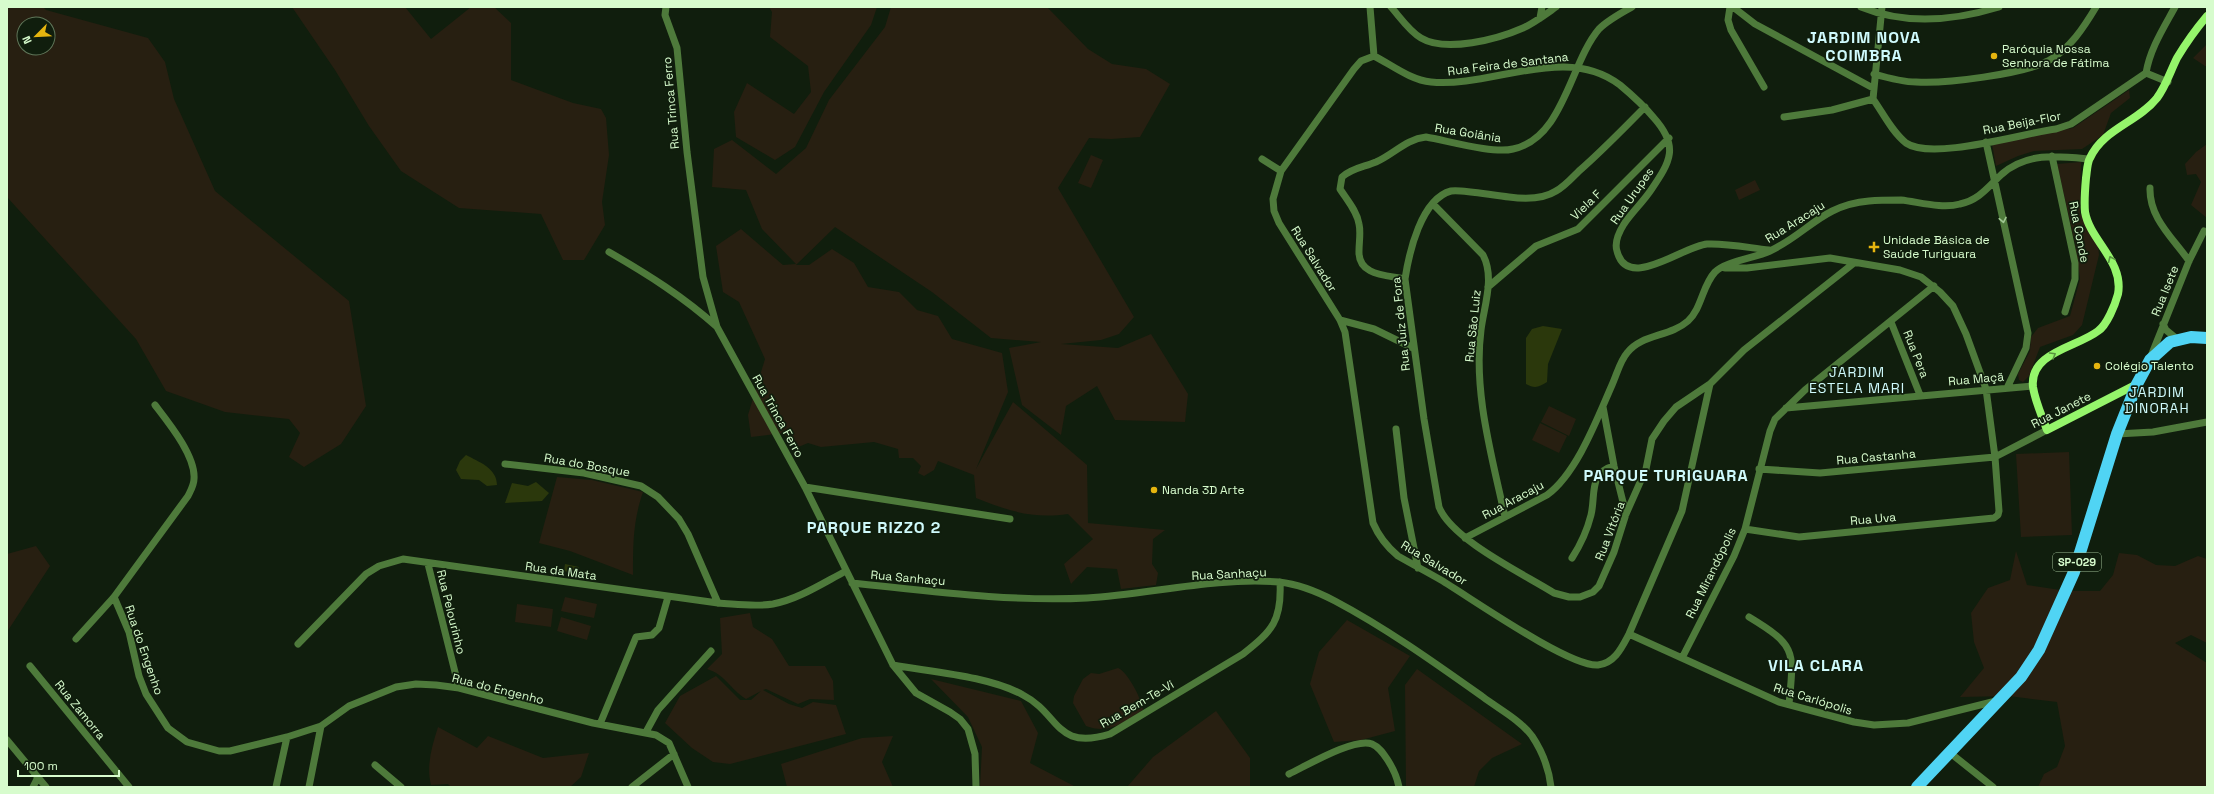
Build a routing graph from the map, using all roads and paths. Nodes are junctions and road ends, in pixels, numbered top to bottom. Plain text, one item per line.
1 (666, 7) edge
2 (1370, 7) edge
3 (1391, 7) edge
4 (1542, 7) edge
5 (1556, 7) edge
6 (1632, 7) edge
7 (1730, 7) edge
8 (1733, 7) edge
9 (1860, 7) edge
10 (1882, 7) edge
11 (1999, 7) edge
12 (2096, 7) edge
13 (2175, 7) edge
14 (1882, 16) junction
15 (2207, 16) edge
16 (1540, 18) junction
17 (1374, 56) junction
18 (1578, 67) junction
19 (2146, 73) junction
20 (1874, 74) junction
21 (2168, 82) junction
22 (1764, 87) dead end
23 (1873, 88) junction
24 (1873, 99) junction
25 (1645, 107) junction
26 (1784, 117) dead end
27 (1669, 138) junction
28 (1986, 142) junction
29 (2052, 156) junction
30 (1262, 159) dead end
31 (2089, 159) junction
32 (1281, 171) junction
33 (1996, 182) junction
34 (2150, 188) dead end
35 (1432, 204) junction
36 (2204, 231) dead end
37 (1772, 251) junction
38 (609, 252) dead end
39 (2189, 261) junction
40 (1854, 263) junction
41 (1721, 268) junction
42 (1405, 279) junction
43 (1934, 286) junction
44 (1488, 287) junction
45 (2065, 312) dead end
46 (1340, 320) junction
47 (1890, 322) junction
48 (2163, 324) junction
49 (717, 327) junction
50 (2206, 336) edge
51 (2177, 339) junction
52 (1413, 348) junction
53 (2150, 360) junction
54 (1710, 384) junction
55 (2136, 384) junction
56 (2033, 386) junction
57 (2008, 388) junction
58 (1986, 389) junction
59 (1920, 395) junction
60 (155, 405) dead end
61 (1603, 406) junction
62 (1786, 408) junction
63 (2207, 422) edge
64 (1396, 429) dead end
65 (2047, 430) junction
66 (2117, 434) junction
67 (1995, 457) junction
68 (505, 464) dead end
69 (1614, 466) junction
70 (1759, 469) junction
71 (805, 487) junction
72 (1626, 514) junction
73 (1505, 517) junction
74 (1010, 519) dead end
75 (1451, 526) joint
76 (1745, 529) junction
77 (1465, 538) junction
78 (1572, 558) dead end
79 (428, 564) junction
80 (1418, 568) junction
81 (846, 571) junction
82 (1280, 582) junction
83 (852, 584) junction
84 (114, 597) junction
85 (668, 597) junction
86 (718, 603) junction
87 (1748, 617) dead end
88 (1629, 634) junction
89 (76, 639) dead end
90 (298, 644) dead end
91 (711, 651) dead end
92 (1682, 658) junction
93 (893, 665) junction
94 (30, 666) dead end
95 (459, 688) junction
96 (2000, 700) junction
97 (1789, 704) junction
98 (600, 724) junction
99 (321, 726) junction
100 (646, 732) junction
101 (287, 737) junction
102 (7, 740) edge
103 (1949, 752) junction
104 (674, 754) junction
105 (375, 765) dead end
106 (1289, 774) dead end
107 (38, 777) junction
108 (1990, 786) edge
109 (33, 787) edge
110 (46, 787) edge
111 (129, 787) edge
112 (276, 787) edge
113 (309, 787) edge
114 (401, 787) edge
115 (632, 787) edge
116 (688, 787) edge
117 (976, 787) edge
118 (1399, 787) edge
119 (1551, 787) edge
120 (1917, 787) edge

1 - 49 street, Rua Trinca Ferro
2 - 17 street
3 - 16 street
4 - 16 street
5 - 16 street
6 - 18 street
7 - 22 street
8 - 23 street
9 - 14 street
10 - 14 street
11 - 14 street
12 - 20 street
13 - 19 street
14 - 20 street
15 - 21 street
17 - 18 street, Rua Feira de Santana
17 - 32 street, Rua Salvador
18 - 25 street
18 - 42 street, Rua Goiânia
19 - 21 street
19 - 28 street, Rua Beija-Flor
20 - 23 street
21 - 31 street
23 - 24 street
24 - 26 street
24 - 28 street, Rua Beija-Flor
25 - 27 street
25 - 35 street, Rua Juíz de Fora
27 - 37 street, Rua Urupes
27 - 44 street, Viela F
28 - 33 street
29 - 31 street, Rua Aracaju
29 - 33 street, Rua Aracaju
29 - 45 street, Rua Conde
30 - 32 street
56 -> 31 street
32 - 46 street, Rua Salvador
33 - 37 street, Rua Aracaju
33 -> 57 street
34 - 39 street
35 - 42 street, Rua Juíz de Fora
35 - 44 street, Rua São Luiz
36 - 39 street, Rua Isete
37 - 41 street, Rua Aracaju
38 - 49 street
39 - 48 street, Rua Isete
40 - 41 street
40 - 43 street
40 - 54 street, Rua Vitória
41 - 61 street, Rua Aracaju
42 - 52 street, Rua Juíz de Fora
43 - 47 street, Rua Mirandópolis
43 - 58 street
44 - 73 street, Rua São Luiz
46 - 52 street
46 - 80 street, Rua Salvador
47 - 59 street, Rua Pera
47 - 62 street, Rua Mirandópolis
48 - 51 street
48 - 53 street, Rua Isete
49 - 71 street, Rua Trinca Ferro
50 - 51 highway, SP-029
51 - 53 highway, SP-029
52 - 75 street, Rua Juíz de Fora
53 - 55 highway, SP-029
54 - 72 street, Rua Vitória
54 - 88 street, Rua Salvador
55 - 65 street, Rua Janete
55 - 66 highway, SP-029
56 - 57 street, Rua Maçã
56 - 65 street
57 - 58 street, Rua Maçã
58 - 59 street, Rua Maçã
58 - 67 street
59 - 62 street, Rua Maçã
60 - 84 street
61 - 69 street
61 - 73 street, Rua Aracaju
62 - 70 street, Rua Mirandópolis
63 - 66 street
64 - 80 street
65 - 67 street, Rua Janete
66 - 96 highway, SP-029
67 - 70 street, Rua Castanha
67 - 76 street, Rua Uva
68 - 86 street, Rua do Bosque
69 - 72 street
69 - 78 street
70 - 76 street, Rua Mirandópolis
71 - 74 street
71 - 81 street, Rua Trinca Ferro
72 - 77 street, Rua Vitória
73 - 77 street, Rua Aracaju
75 - 77 street, Rua Vitória
76 - 92 street, Rua Mirandópolis
79 - 85 street, Rua da Mata
79 - 90 street, Rua da Mata
79 - 95 street, Rua Pelourinho
80 - 88 street, Rua Salvador
81 - 83 street, Rua Trinca Ferro
81 - 86 street, Rua da Mata
82 - 83 street, Rua Sanhaçu
82 - 93 street, Rua Bem-Te-Vi
82 - 119 street, Rua Sanhaçu
83 - 93 street, Rua Trinca Ferro
84 - 89 street
84 - 101 street, Rua do Engenho
85 - 86 street, Rua da Mata
85 - 98 street
87 - 97 street
88 - 92 street, Rua Carlópolis
91 - 100 street
92 - 97 street, Rua Carlópolis
93 - 117 street, Rua Trinca Ferro
94 - 111 street, Rua Zamorra
95 - 98 street, Rua do Engenho
95 - 99 street, Rua do Engenho
96 - 97 street, Rua Carlópolis
96 - 103 highway, SP-029
98 - 100 street, Rua do Engenho
99 - 101 street, Rua do Engenho
99 - 113 street
100 - 104 street, Rua do Engenho
101 - 112 street
102 - 107 street
103 - 108 street
103 - 120 highway, SP-029
104 - 115 street
104 - 116 street, Rua do Engenho
105 - 114 street
106 - 118 street
107 - 109 street
107 - 110 street

